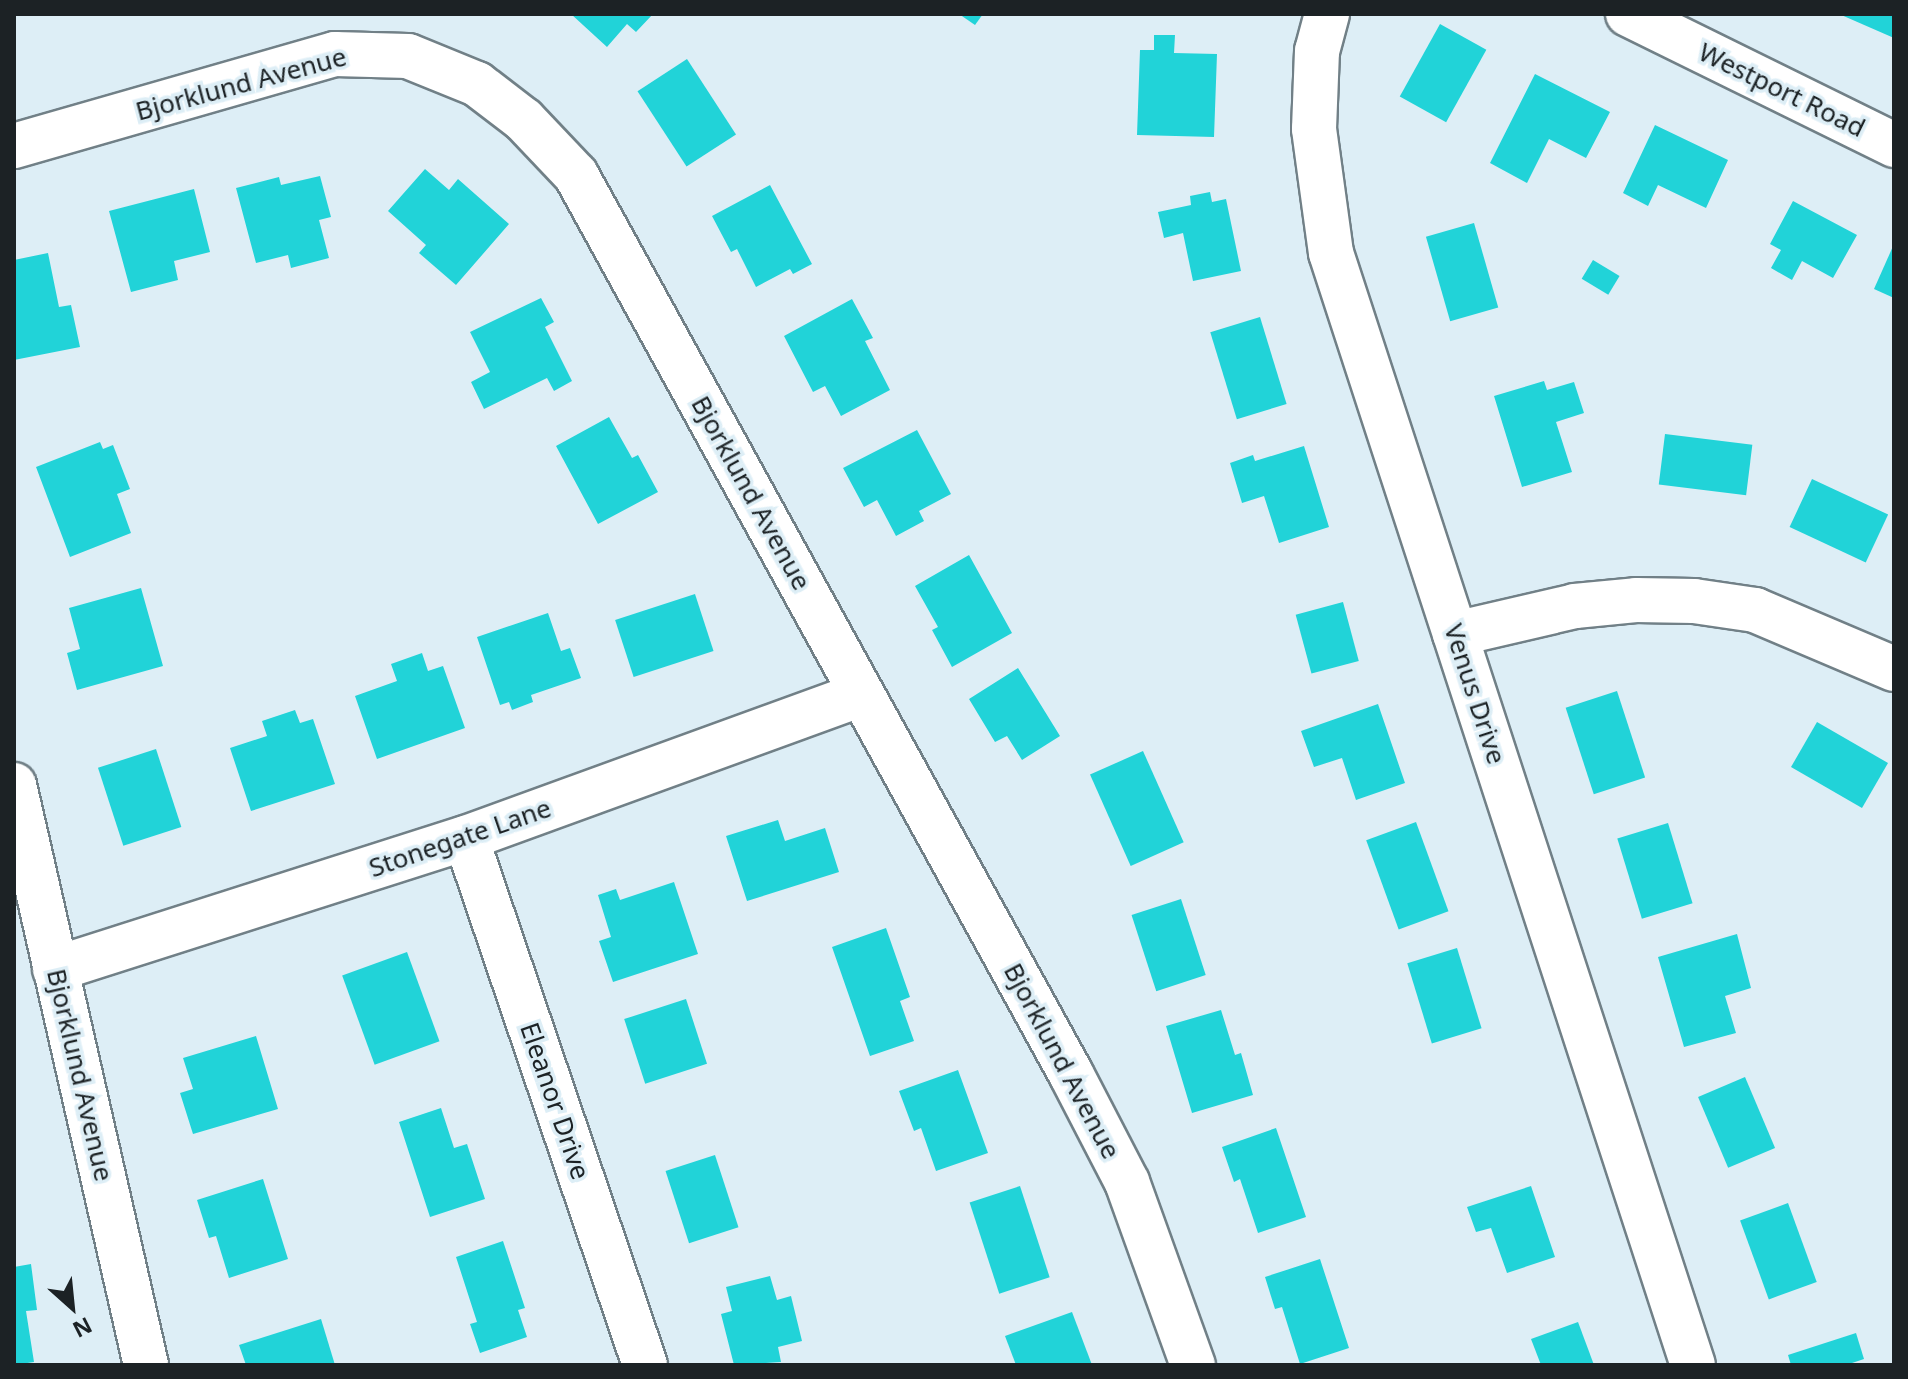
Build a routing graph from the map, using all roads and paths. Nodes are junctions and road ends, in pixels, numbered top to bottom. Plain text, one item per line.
1 (1327, 14) edge
2 (1628, 14) edge
3 (1894, 145) edge
4 (14, 146) edge
5 (1455, 634) junction
6 (1894, 669) edge
7 (861, 694) junction
8 (14, 785) edge
9 (466, 838) junction
10 (55, 969) junction
11 (146, 1365) edge
12 (645, 1365) edge
13 (1193, 1365) edge
14 (1693, 1365) edge

1 - 5 street, Venus Drive
2 - 3 street, Westport Road
4 - 7 street, Bjorklund Avenue
5 - 6 street
5 - 14 street, Venus Drive
7 - 9 street, Stonegate Lane
7 - 13 street, Bjorklund Avenue
8 - 10 street, Bjorklund Avenue
9 - 10 street, Stonegate Lane
9 - 12 street, Eleanor Drive
10 - 11 street, Bjorklund Avenue

